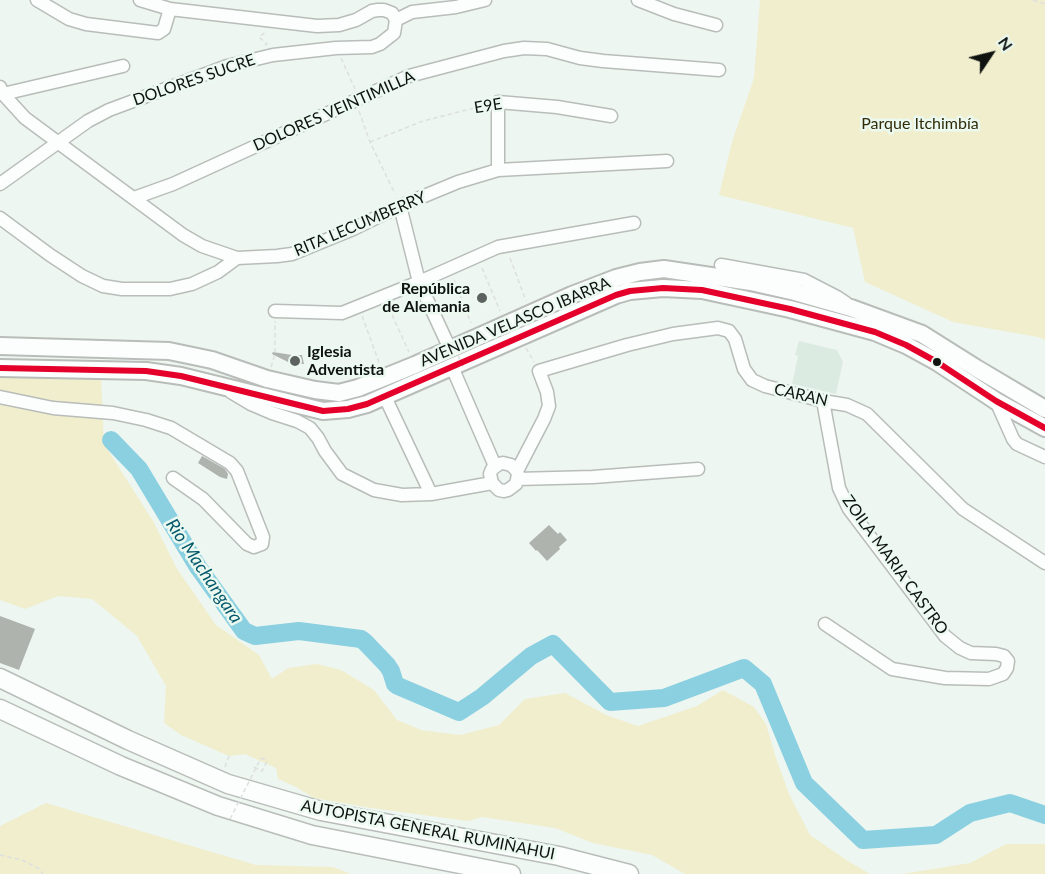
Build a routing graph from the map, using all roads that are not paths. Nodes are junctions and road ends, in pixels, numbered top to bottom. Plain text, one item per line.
1 (37, 0) edge
2 (140, 0) edge
3 (485, 0) edge
4 (638, 0) edge
5 (55, 6) edge
6 (170, 9) junction
7 (396, 20) junction
8 (716, 25) dead end
9 (123, 66) dead end
10 (719, 70) dead end
11 (2, 90) edge
12 (611, 116) dead end
13 (58, 142) junction
14 (667, 161) dead end
15 (498, 170) junction
16 (0, 184) edge
17 (134, 198) junction
18 (400, 206) junction
19 (0, 218) edge
20 (634, 223) dead end
21 (237, 258) junction
22 (721, 265) dead end
23 (419, 282) junction
24 (852, 308) junction
25 (275, 311) road end
26 (0, 346) edge
27 (451, 346) junction
28 (0, 368) edge
29 (458, 368) junction
30 (974, 376) junction
31 (220, 386) junction
32 (0, 397) edge
33 (385, 397) junction
34 (996, 400) junction
35 (823, 401) junction
36 (1045, 409) edge
37 (1045, 428) edge
38 (1045, 457) edge
39 (495, 466) junction
40 (698, 469) dead end
41 (517, 475) junction
42 (173, 478) dead end
43 (492, 483) junction
44 (431, 494) junction
45 (1045, 563) edge
46 (825, 624) dead end
47 (0, 678) edge
48 (0, 709) edge
49 (511, 874) edge
50 (628, 874) edge

1 - 5 street
2 - 6 street
3 - 7 street
4 - 8 street
5 - 6 street
6 - 7 street
7 - 13 street, DOLORES SUCRE
9 - 11 street
10 - 17 street, DOLORES VEINTIMILLA
11 - 13 street, RITA LECUMBERRY
12 - 15 street, E9E
13 - 16 street, DOLORES SUCRE
13 - 17 street, RITA LECUMBERRY
14 - 15 street, RITA LECUMBERRY
15 - 18 street, RITA LECUMBERRY
17 - 21 street, RITA LECUMBERRY
18 - 21 street, RITA LECUMBERRY
18 - 23 street
19 - 21 street
20 - 23 street
22 - 24 street
23 - 25 street
23 - 27 street
24 - 27 main road, AVENIDA VELASCO IBARRA
24 - 30 main road, AVENIDA VELASCO IBARRA
26 - 27 main road, AVENIDA VELASCO IBARRA
28 - 31 main road, AVENIDA VELASCO IBARRA
29 - 30 main road, AVENIDA VELASCO IBARRA
29 - 33 main road, AVENIDA VELASCO IBARRA
29 - 39 street
30 - 34 main road, AVENIDA VELASCO IBARRA
30 - 36 main road, AVENIDA VELASCO IBARRA
31 - 33 main road, AVENIDA VELASCO IBARRA
31 - 44 street
32 - 42 street
33 - 44 street
34 - 37 main road, AVENIDA VELASCO IBARRA
34 - 38 street
35 - 41 street, CARAN
35 - 45 street, CARAN
35 - 46 street, ZOILA MARIA CASTRO
39 - 41 street
39 - 43 street
40 - 41 street
41 - 43 street
43 - 44 street
47 - 50 highway, AUTOPISTA GENERAL RUMIÑAHUI
48 - 49 highway, AUTOPISTA GENERAL RUMIÑAHUI

